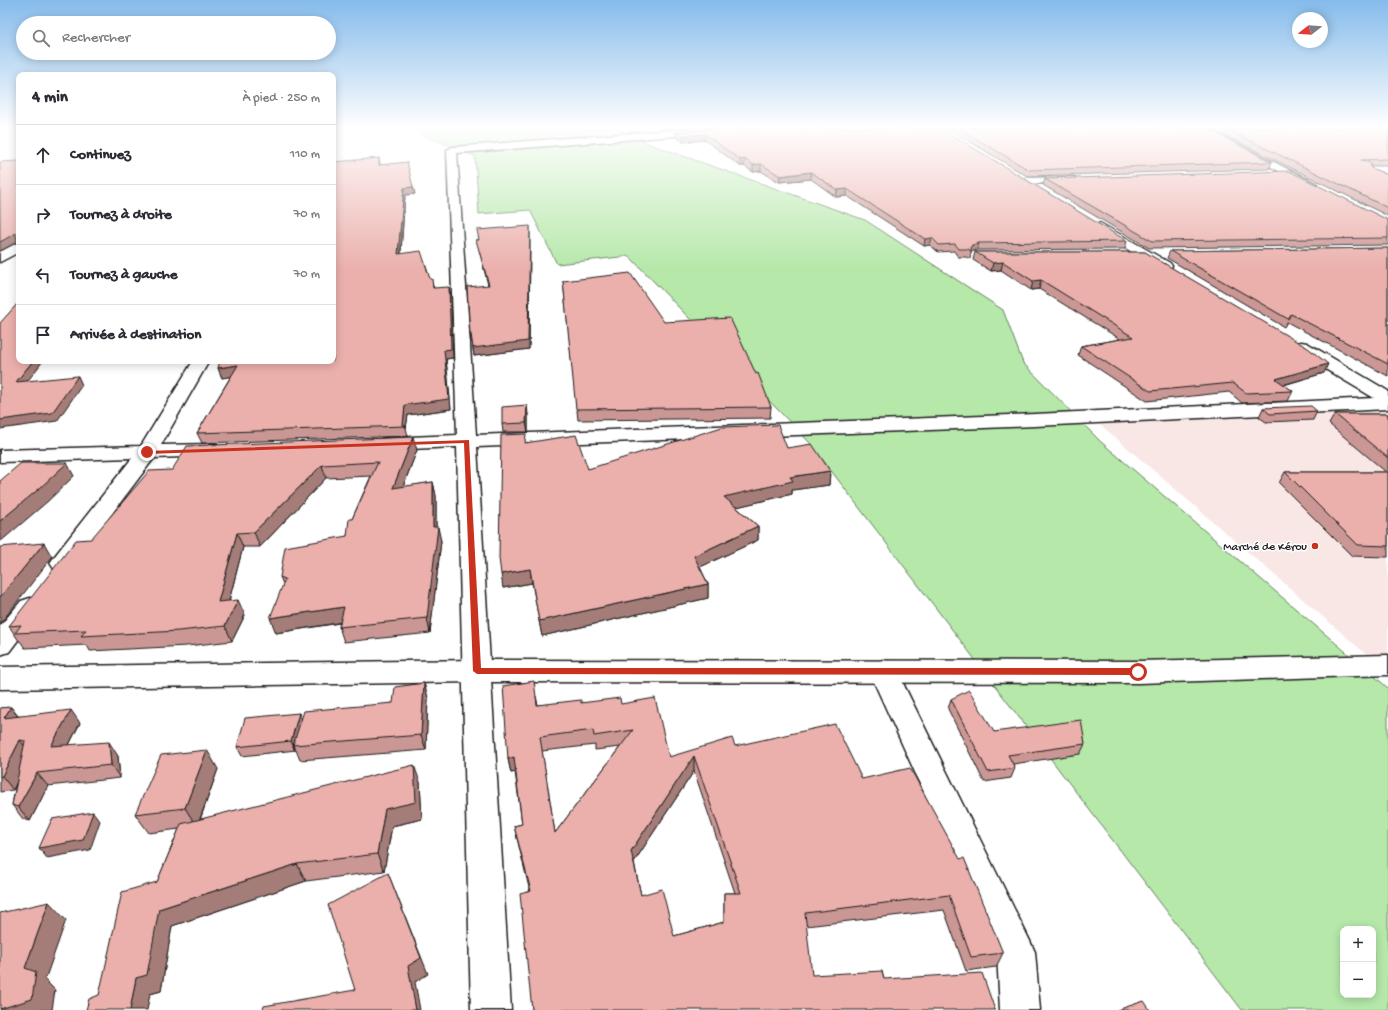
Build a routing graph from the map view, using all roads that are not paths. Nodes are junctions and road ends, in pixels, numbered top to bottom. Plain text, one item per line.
1 (453, 175) edge
2 (1015, 175) edge
3 (1293, 175) edge
4 (1088, 179) edge
5 (1026, 182) junction
6 (1324, 190) edge
7 (1045, 194) edge
8 (1091, 222) edge
9 (16, 248) edge
10 (1120, 254) edge
11 (1144, 254) junction
12 (1168, 254) dead end
13 (0, 258) edge
14 (1178, 274) edge
15 (1286, 338) edge
16 (199, 364) edge
17 (1388, 399) edge
18 (1388, 403) edge
19 (467, 441) junction
20 (366, 445) edge
21 (233, 449) edge
22 (147, 452) junction
23 (0, 456) edge
24 (0, 645) edge
25 (1388, 665) edge
26 (477, 671) junction
27 (883, 671) junction
28 (0, 678) edge
29 (491, 1010) edge
30 (1020, 1010) edge

1 - 19 street
2 - 5 street
3 - 6 street
4 - 5 street
5 - 7 street
8 - 11 street
9 - 13 street
10 - 11 street
11 - 12 street
11 - 14 street
15 - 17 street
16 - 22 street
18 - 19 street
19 - 20 street
19 - 26 street
21 - 22 street
22 - 23 street
22 - 24 street
25 - 27 street
26 - 27 street
26 - 28 street
26 - 29 street
27 - 30 street

